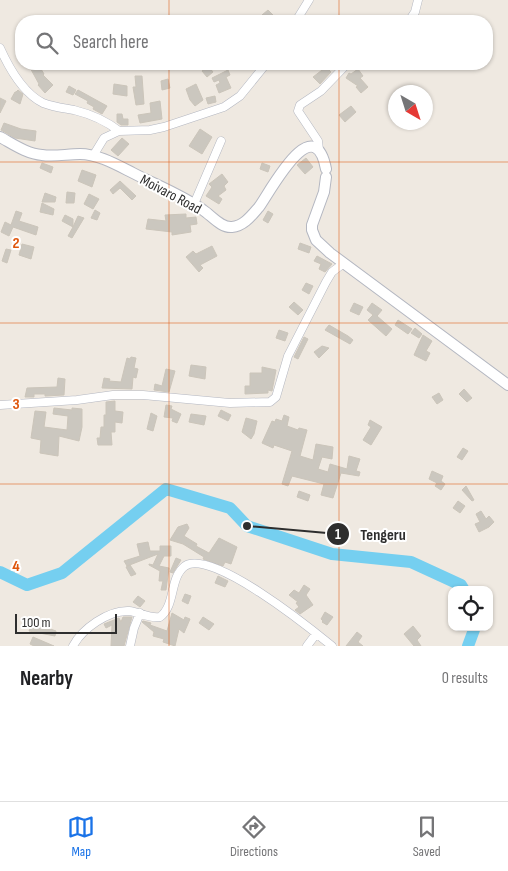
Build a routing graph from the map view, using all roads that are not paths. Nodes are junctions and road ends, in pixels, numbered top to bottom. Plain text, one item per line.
1 (309, 0) edge
2 (418, 0) edge
3 (300, 15) edge
4 (413, 15) edge
5 (0, 48) edge
6 (261, 70) edge
7 (341, 70) edge
8 (119, 131) junction
9 (0, 137) edge
10 (221, 141) dead end
11 (319, 150) junction
12 (93, 156) junction
13 (194, 204) junction
14 (344, 263) junction
15 (508, 385) edge
16 (0, 404) edge
17 (140, 613) junction
18 (316, 634) junction
19 (73, 646) edge
20 (130, 646) edge
21 (307, 646) edge
22 (332, 646) edge

1 - 3 street
2 - 4 street
5 - 8 street
6 - 8 street
7 - 11 street
8 - 12 street
9 - 12 street, Moivaro Road
10 - 13 street
11 - 13 street, Moivaro Road
11 - 14 street
12 - 13 street, Moivaro Road
14 - 15 street
14 - 16 street
17 - 18 street
17 - 19 street
17 - 20 street
18 - 21 street
18 - 22 street

